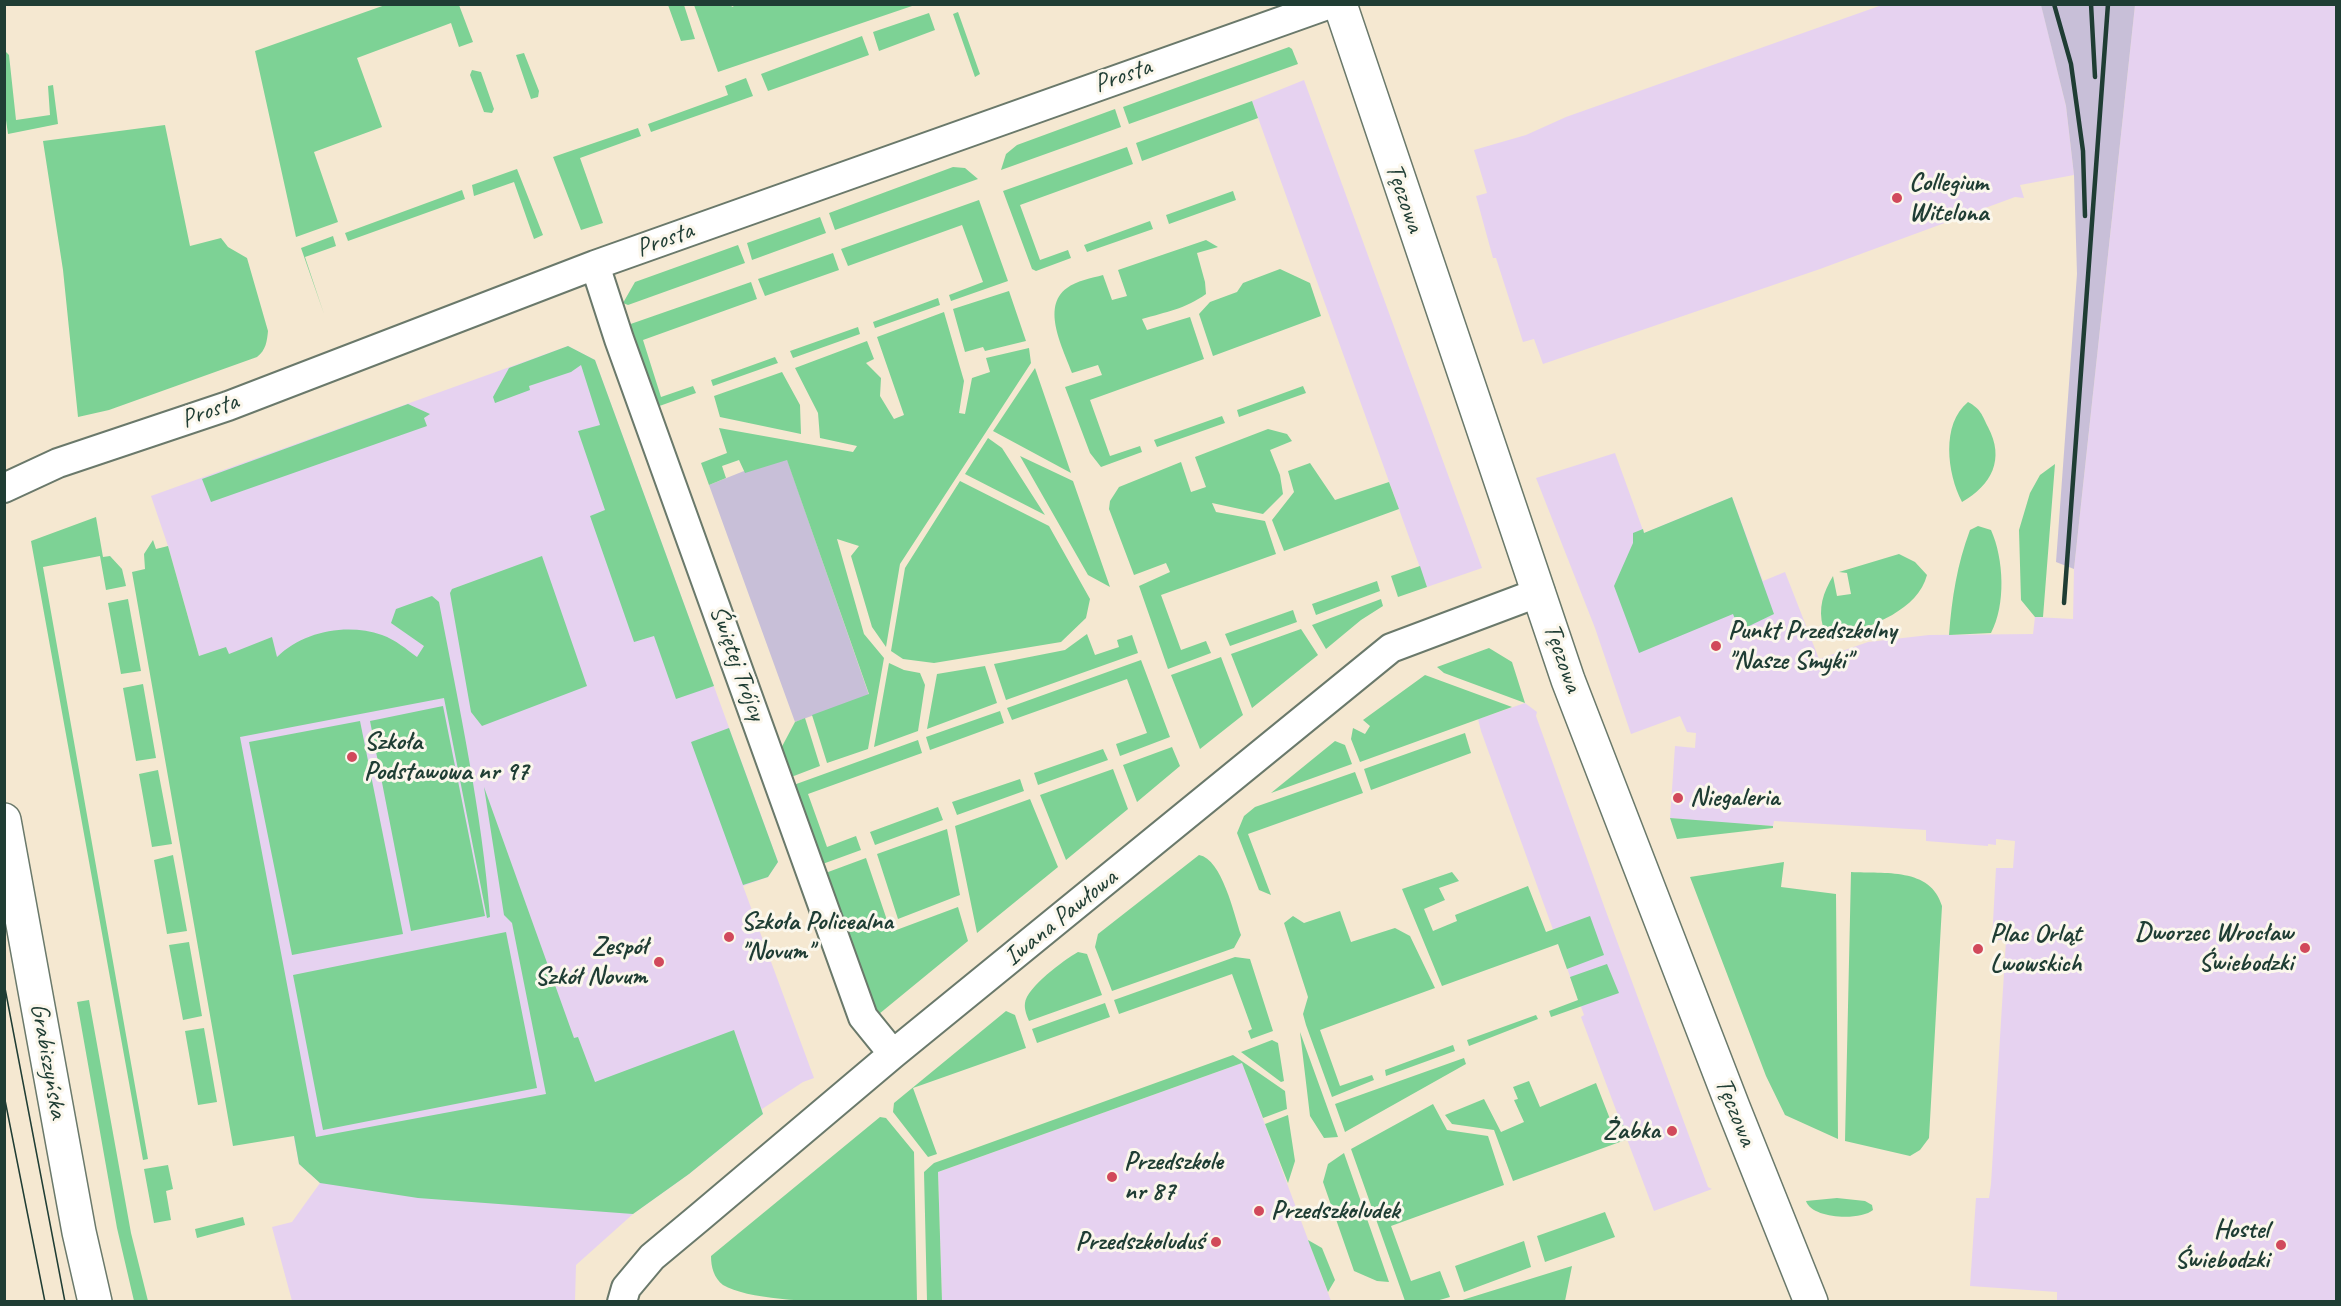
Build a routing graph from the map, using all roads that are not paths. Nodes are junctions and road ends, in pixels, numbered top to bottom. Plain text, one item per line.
1 (1330, 4) edge
2 (1340, 4) edge
3 (595, 265) junction
4 (4, 488) edge
5 (1540, 592) junction
6 (4, 820) edge
7 (892, 1054) junction
8 (95, 1302) edge
9 (622, 1302) edge
10 (1811, 1302) edge

1 - 3 street, Prosta
2 - 5 street, Tęczowa
3 - 4 street, Prosta
3 - 7 street, Świętej Trójcy
5 - 7 street, Iwana Pawłowa
5 - 10 street, Tęczowa
6 - 8 street, Grabiszyńska
7 - 9 street, Iwana Pawłowa

